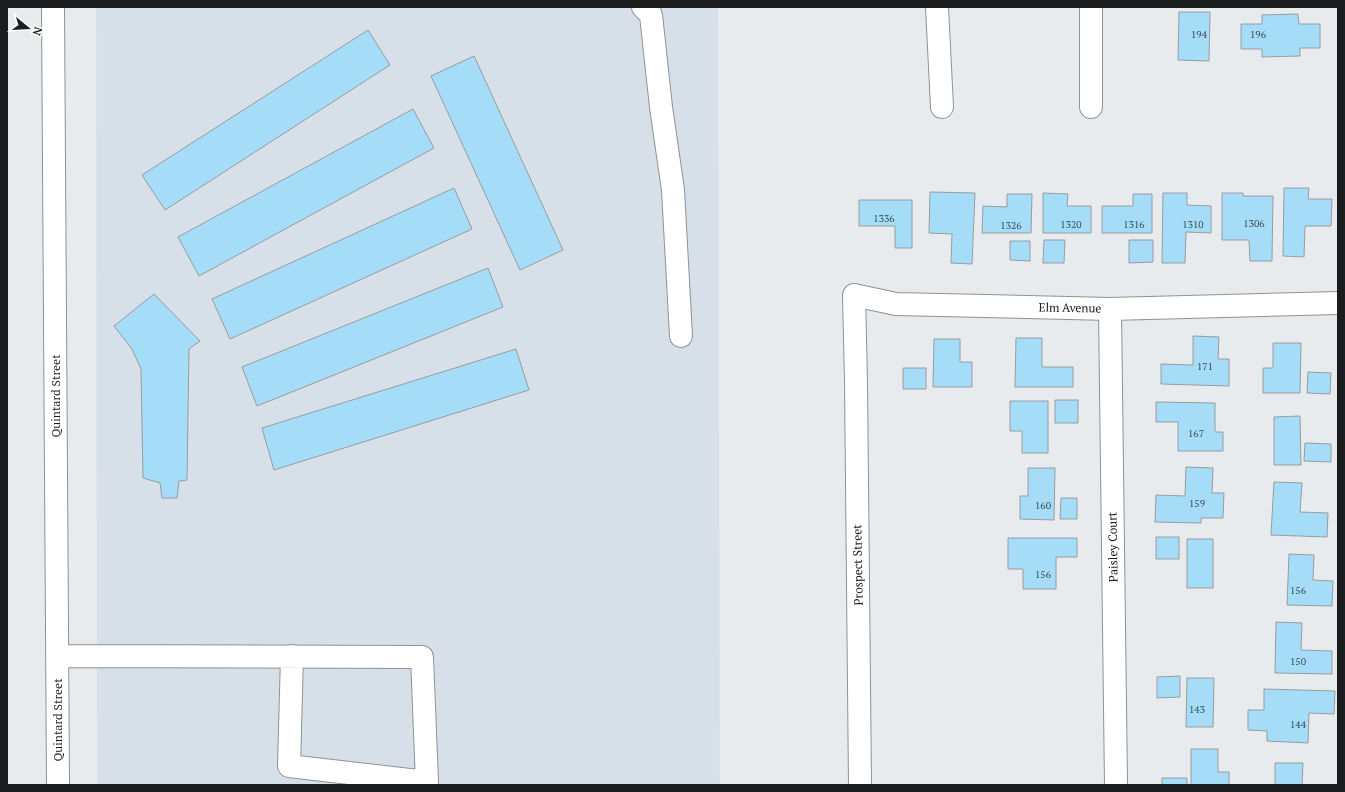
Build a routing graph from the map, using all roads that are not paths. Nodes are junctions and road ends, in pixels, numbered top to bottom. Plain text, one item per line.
1 (53, 7) edge
2 (643, 7) edge
3 (937, 7) edge
4 (1091, 7) edge
5 (942, 107) dead end
6 (1091, 107) dead end
7 (1338, 303) edge
8 (1110, 309) junction
9 (681, 336) dead end
10 (856, 346) joint
11 (57, 656) junction
12 (292, 656) junction
13 (58, 785) edge
14 (860, 785) edge
15 (1116, 785) edge

1 - 11 street, Quintard Street
2 - 9 street
3 - 5 street
4 - 6 street
7 - 8 street, Elm Avenue
8 - 10 street, Elm Avenue
8 - 15 street, Paisley Court
10 - 14 street, Prospect Street
11 - 12 street
11 - 13 street, Quintard Street
12 - 12 street

